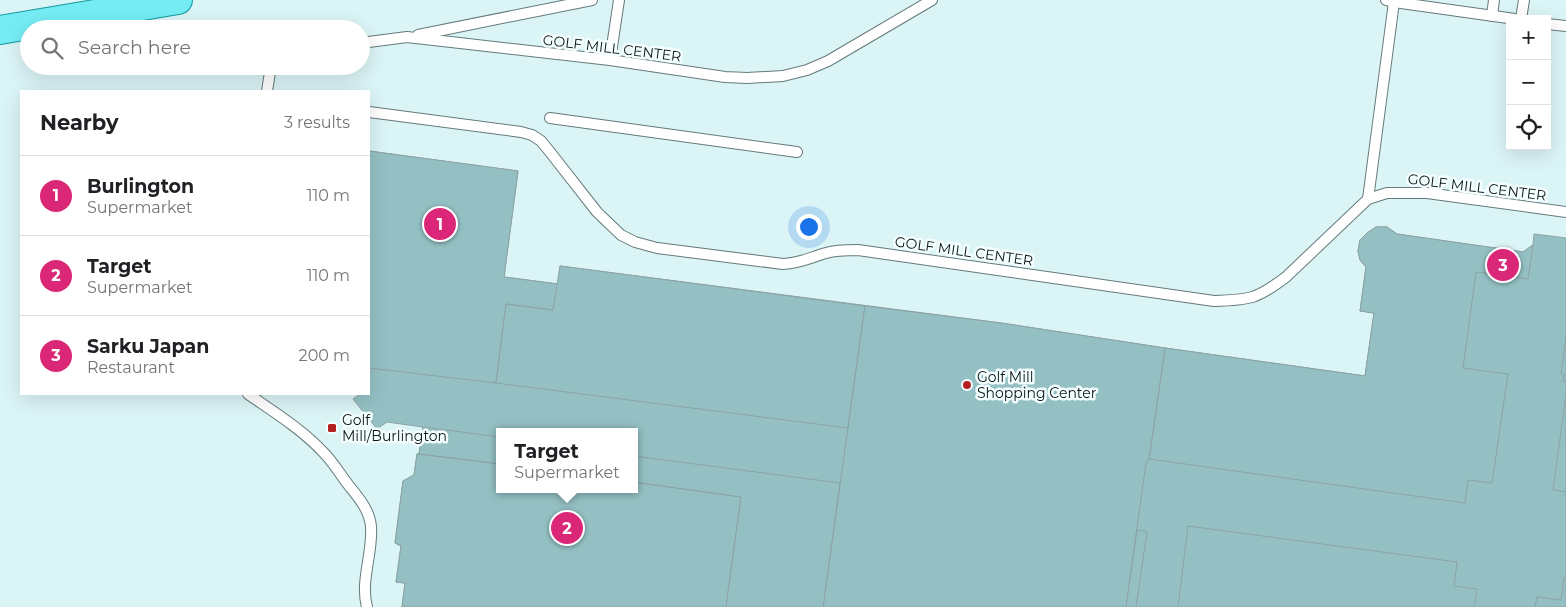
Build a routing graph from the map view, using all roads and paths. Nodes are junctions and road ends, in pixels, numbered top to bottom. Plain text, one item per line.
1 (178, 0) edge
2 (592, 0) edge
3 (618, 0) edge
4 (932, 0) edge
5 (1494, 0) edge
6 (1524, 0) edge
7 (1390, 1) edge
8 (1522, 15) edge
9 (1492, 16) junction
10 (1506, 18) edge
11 (59, 20) edge
12 (1551, 24) edge
13 (1566, 26) edge
14 (20, 27) edge
15 (0, 30) edge
16 (407, 37) junction
17 (370, 42) edge
18 (610, 60) junction
19 (270, 75) edge
20 (267, 90) edge
21 (370, 112) edge
22 (550, 118) dead end
23 (796, 152) dead end
24 (1368, 199) junction
25 (1566, 212) edge
26 (249, 395) edge
27 (367, 607) edge

1 - 11 main road
2 - 16 lane
3 - 18 lane
4 - 18 lane, GOLF MILL CENTER
5 - 9 lane
6 - 8 lane
7 - 9 lane
7 - 24 lane
9 - 10 lane
12 - 13 lane
14 - 15 main road
16 - 17 lane, GOLF MILL CENTER
16 - 18 lane, GOLF MILL CENTER
19 - 20 lane
21 - 24 lane, GOLF MILL CENTER
22 - 23 lane
24 - 25 lane, GOLF MILL CENTER
26 - 27 lane

